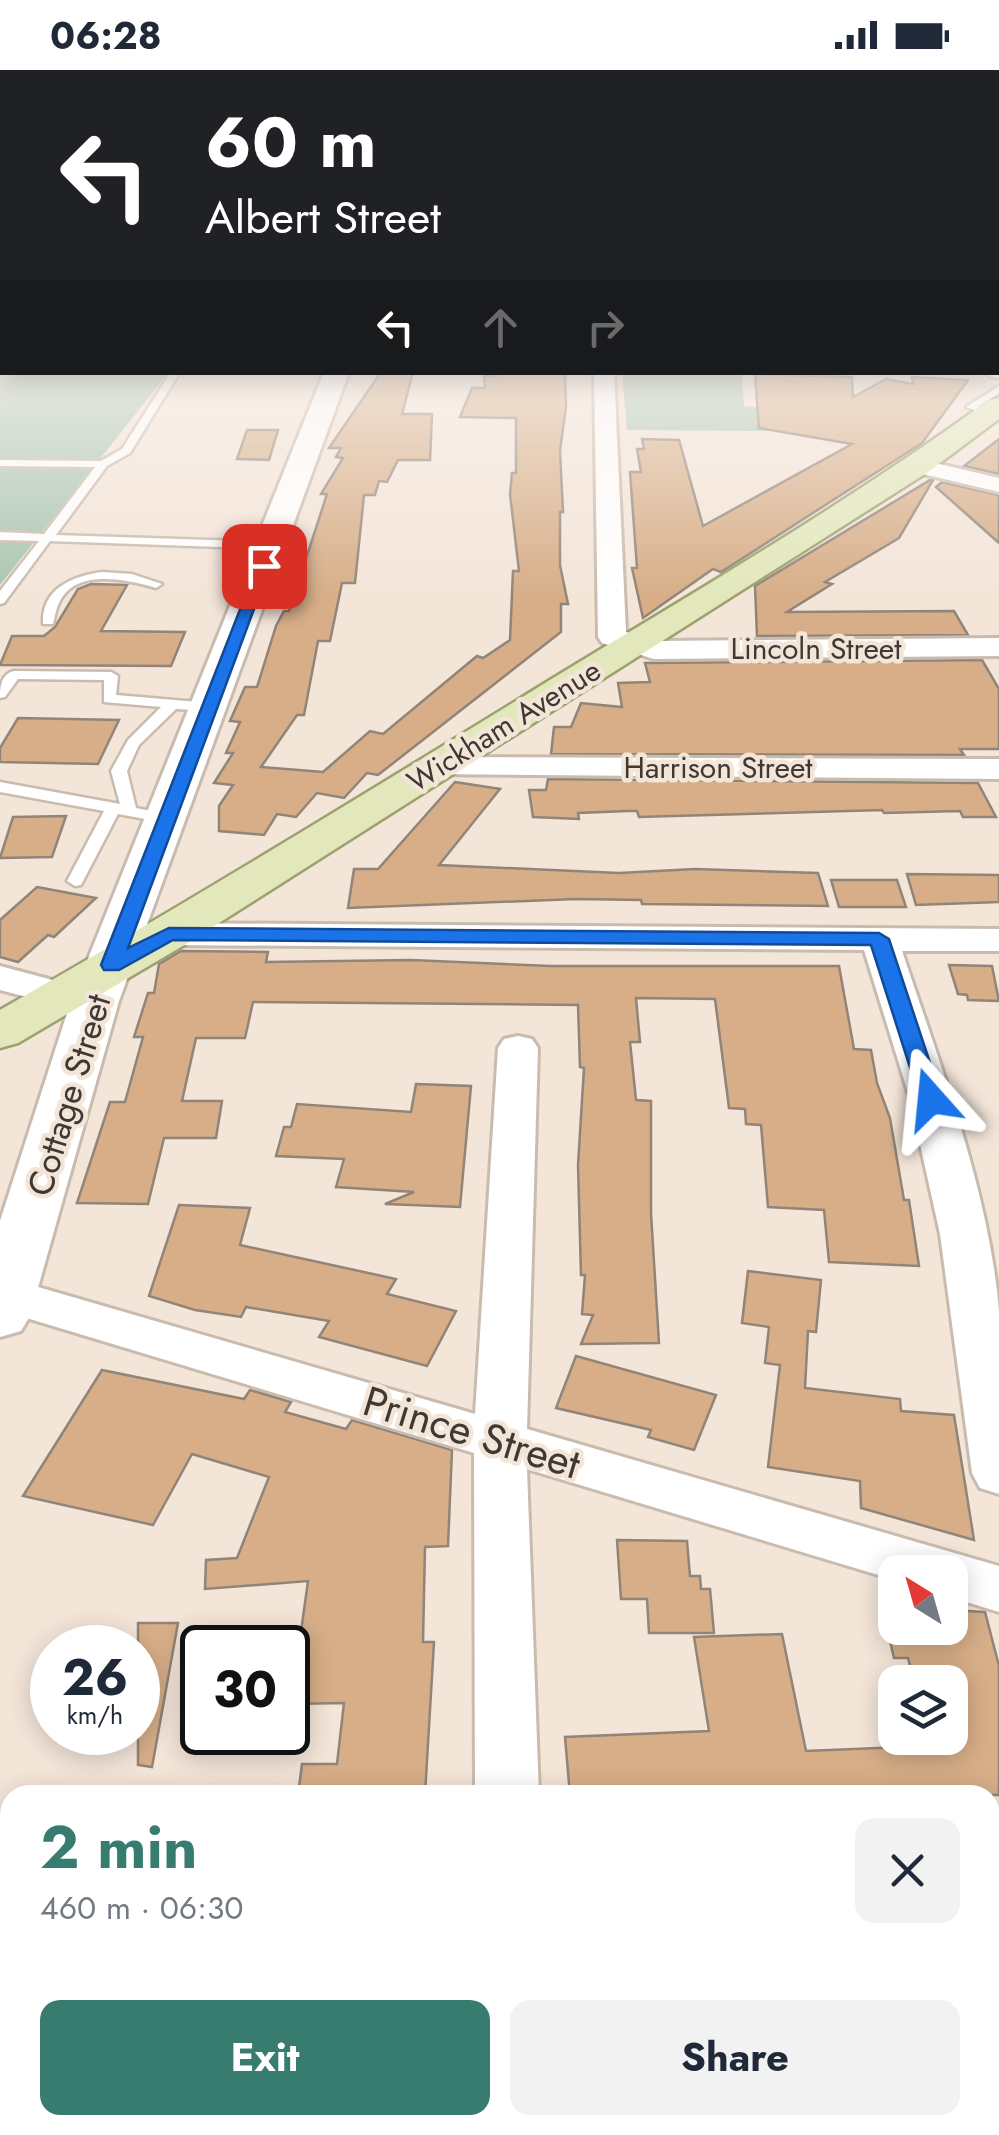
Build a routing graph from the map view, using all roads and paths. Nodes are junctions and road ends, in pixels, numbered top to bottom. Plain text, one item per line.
1 (156, 403) edge
2 (325, 403) edge
3 (605, 403) edge
4 (995, 403) edge
5 (0, 463) edge
6 (103, 464) junction
7 (918, 466) junction
8 (999, 485) edge
9 (0, 536) edge
10 (48, 536) junction
11 (271, 546) junction
12 (156, 584) dead end
13 (0, 600) edge
14 (48, 622) dead end
15 (634, 645) junction
16 (999, 647) edge
17 (0, 694) edge
18 (191, 706) junction
19 (437, 767) junction
20 (999, 768) edge
21 (0, 787) edge
22 (137, 813) junction
23 (75, 880) dead end
24 (169, 934) junction
25 (879, 939) junction
26 (999, 940) edge
27 (112, 965) junction
28 (0, 978) edge
29 (62, 994) junction
30 (0, 1032) edge
31 (518, 1048) dead end
32 (2, 1301) edge
33 (988, 1320) edge
34 (500, 1440) junction
35 (999, 1473) edge
36 (887, 1555) edge
37 (968, 1579) edge
38 (999, 1589) edge
39 (507, 1785) edge

1 - 6 lane
2 - 11 street, Cottage Street
3 - 15 street
4 - 7 main road, Wickham Avenue
5 - 6 lane
6 - 10 lane
7 - 8 street
7 - 15 main road, Wickham Avenue
9 - 10 lane
10 - 11 lane
10 - 13 lane
11 - 18 street, Cottage Street
12 - 14 lane
15 - 16 street, Lincoln Street
15 - 19 main road, Wickham Avenue
17 - 18 lane
18 - 22 street, Cottage Street
18 - 22 lane
19 - 20 street, Harrison Street
19 - 24 main road, Wickham Avenue
21 - 22 lane
22 - 23 lane
22 - 27 street, Cottage Street
24 - 25 street
24 - 27 main road, Wickham Avenue
25 - 26 street
25 - 33 street
27 - 29 main road, Wickham Avenue
27 - 32 street, Cottage Street
28 - 29 street
29 - 30 main road, Wickham Avenue
31 - 34 street
32 - 34 street, Prince Street
33 - 35 street
34 - 36 street, Prince Street
34 - 39 street
37 - 38 street, Prince Street

